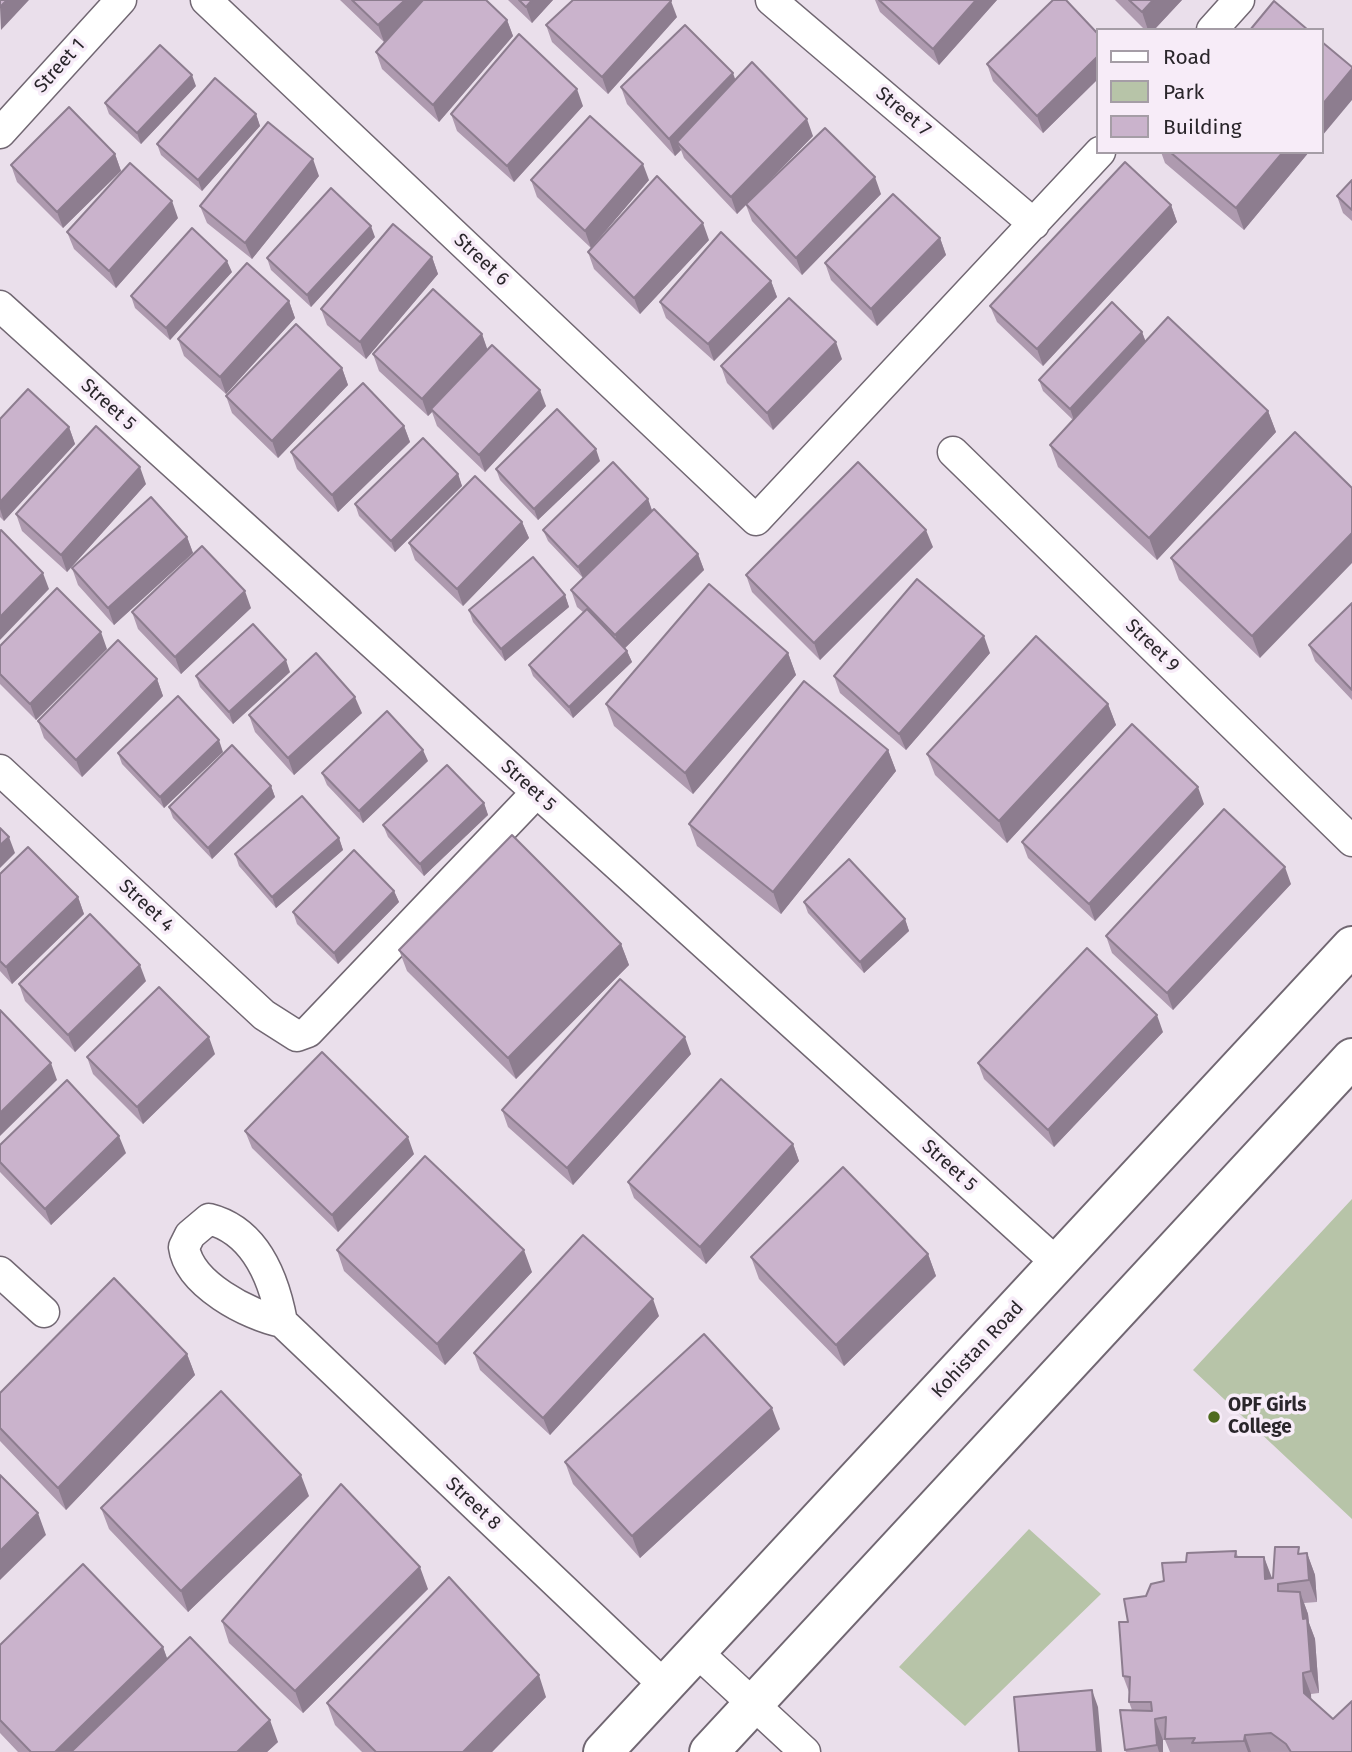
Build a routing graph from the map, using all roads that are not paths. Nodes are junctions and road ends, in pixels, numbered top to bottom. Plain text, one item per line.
1 (121, 0) edge
2 (206, 0) edge
3 (771, 0) edge
4 (1239, 0) edge
5 (1214, 28) edge
6 (0, 132) edge
7 (1098, 154) edge
8 (1034, 224) junction
9 (0, 306) edge
10 (953, 452) dead end
11 (0, 770) edge
12 (536, 793) junction
13 (1352, 841) edge
14 (1352, 946) edge
15 (1352, 1058) edge
16 (1058, 1264) junction
17 (0, 1272) edge
18 (44, 1312) dead end
19 (282, 1322) dead end
20 (698, 1653) junction
21 (664, 1685) junction
22 (753, 1704) junction
23 (603, 1752) edge
24 (709, 1752) edge
25 (805, 1752) edge

1 - 6 street, Street 1
2 - 8 street, Street 6
3 - 8 street, Street 7
4 - 5 street
7 - 8 street
9 - 12 street, Street 5
10 - 13 street, Street 9
11 - 12 street, Street 4
12 - 16 street, Street 5
14 - 16 street, Kohistan Road
15 - 22 street
16 - 20 street, Kohistan Road
17 - 18 street
19 - 21 street, Street 8
20 - 21 street, Kohistan Road
20 - 22 street
21 - 23 street, Kohistan Road
22 - 24 street
22 - 25 street

